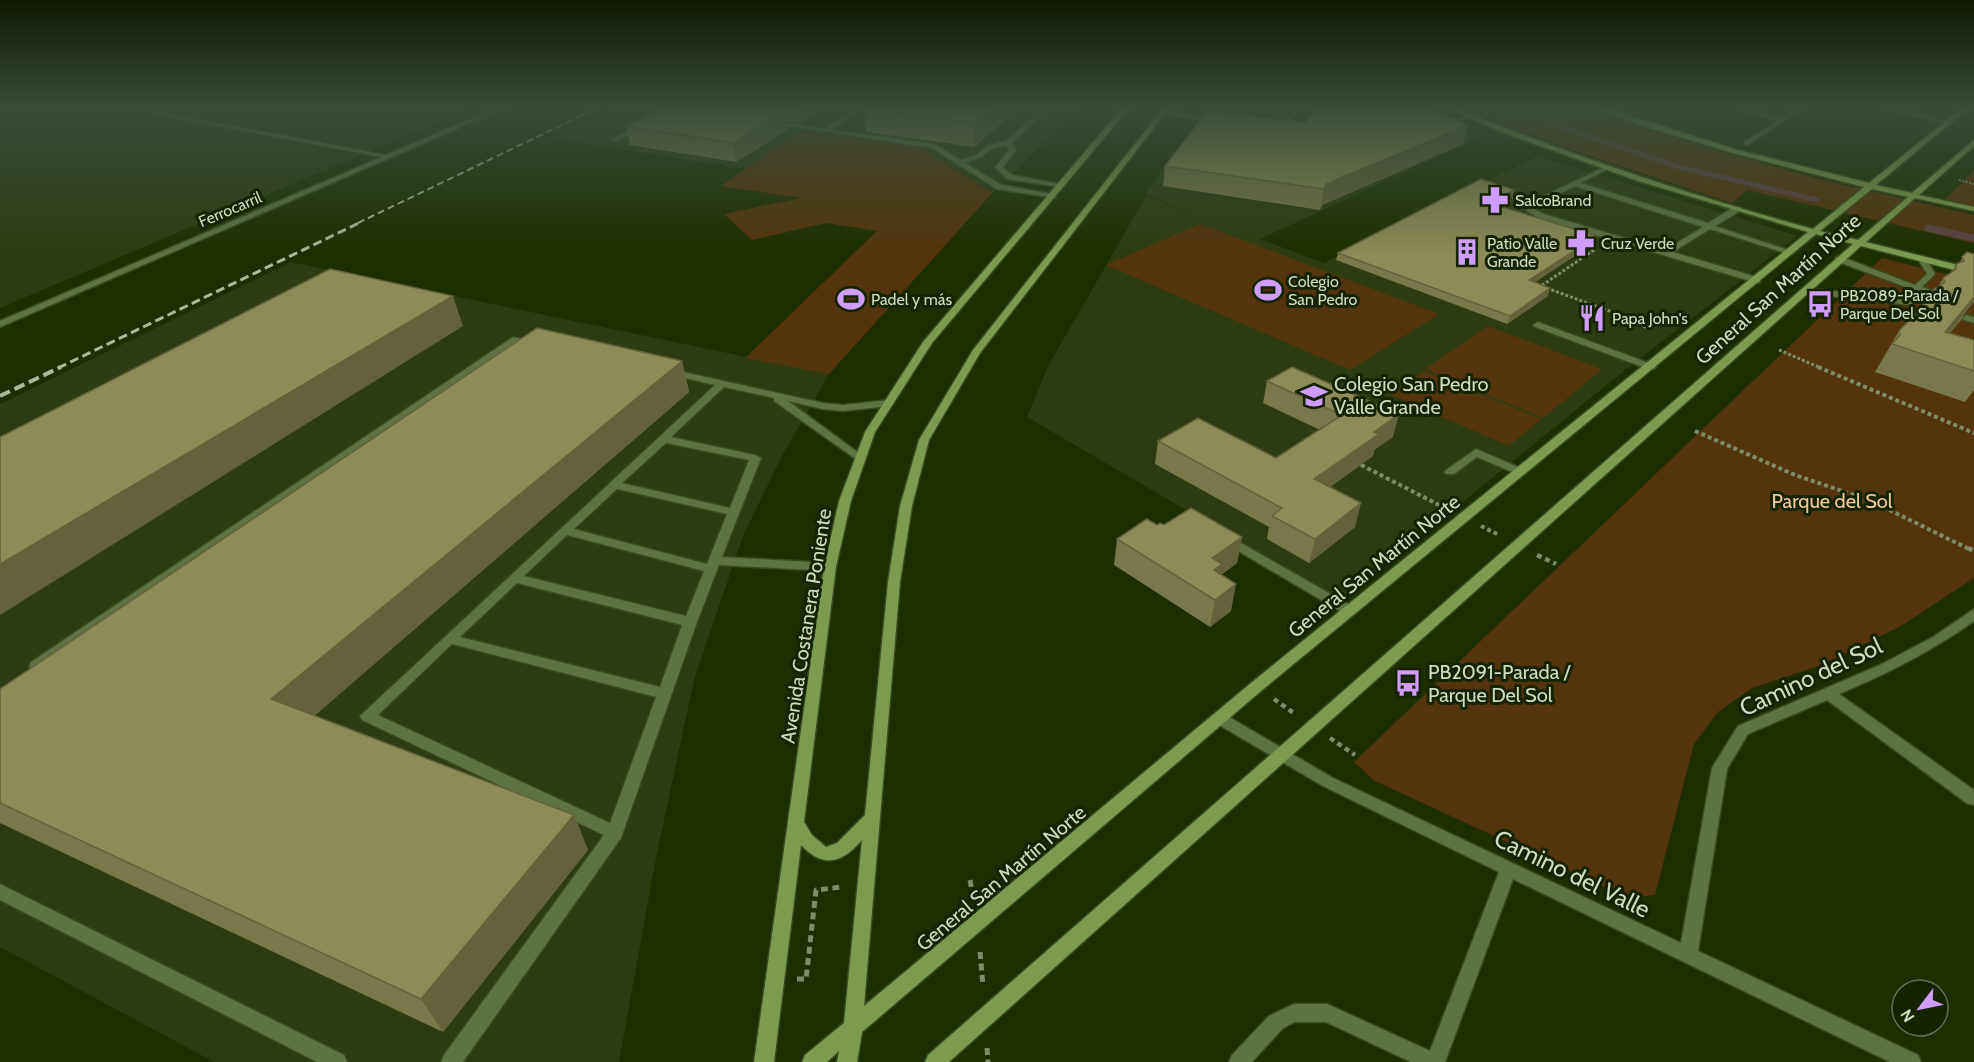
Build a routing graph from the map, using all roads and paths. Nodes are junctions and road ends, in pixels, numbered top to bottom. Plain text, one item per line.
1 (386, 157) edge
2 (951, 157) edge
3 (977, 157) edge
4 (1006, 157) edge
5 (1085, 157) edge
6 (1129, 157) edge
7 (1576, 157) edge
8 (1757, 157) edge
9 (1908, 157) edge
10 (1958, 157) edge
11 (960, 162) junction
12 (1606, 168) junction
13 (1575, 184) junction
14 (1061, 185) junction
15 (1872, 186) junction
16 (1521, 192) dead end
17 (1052, 196) junction
18 (1914, 196) junction
19 (1737, 209) junction
20 (1974, 209) edge
21 (1503, 214) edge
22 (1709, 226) junction
23 (1816, 232) junction
24 (1857, 243) junction
25 (1598, 247) dead end
26 (1791, 252) junction
27 (1666, 254) junction
28 (1839, 259) junction
29 (1922, 259) junction
30 (1974, 272) edge
31 (1757, 280) junction
32 (1804, 291) junction
33 (1914, 297) junction
34 (1932, 297) edge
35 (0, 324) edge
36 (1538, 325) dead end
37 (1651, 329) dead end
38 (548, 347) edge
39 (1779, 350) dead end
40 (1651, 367) junction
41 (665, 371) edge
42 (723, 383) junction
43 (772, 395) junction
44 (889, 403) junction
45 (1695, 431) dead end
46 (1974, 433) edge
47 (664, 439) junction
48 (860, 459) junction
49 (1361, 465) edge
50 (1450, 472) dead end
51 (1521, 472) junction
52 (614, 485) junction
53 (1441, 506) dead end
54 (733, 512) junction
55 (1212, 530) edge
56 (565, 531) junction
57 (1974, 551) edge
58 (712, 565) junction
59 (830, 567) junction
60 (515, 578) junction
61 (1350, 611) junction
62 (1974, 614) edge
63 (690, 622) junction
64 (450, 639) junction
65 (30, 670) edge
66 (1827, 693) junction
67 (665, 694) junction
68 (1219, 718) junction
69 (1281, 756) junction
70 (1974, 799) edge
71 (872, 818) junction
72 (796, 823) junction
73 (615, 833) junction
74 (1508, 871) junction
75 (970, 880) dead end
76 (866, 885) junction
77 (0, 892) edge
78 (977, 923) junction
79 (1688, 956) junction
80 (806, 979) dead end
81 (986, 1017) junction
82 (853, 1028) junction
83 (338, 1062) edge
84 (451, 1062) edge
85 (764, 1062) edge
86 (812, 1062) edge
87 (847, 1062) edge
88 (935, 1062) edge
89 (988, 1062) edge
90 (1239, 1062) edge
91 (1433, 1062) edge
92 (1911, 1062) edge

1 - 35 street, Ferrocarril
2 - 11 street
3 - 11 street
4 - 14 street
5 - 14 street, Avenida Costanera Poniente
6 - 71 street
7 - 12 street
8 - 15 street
9 - 15 street, General San Martín Norte
10 - 18 street, General San Martín Norte
11 - 17 street
12 - 13 street
12 - 19 street
13 - 22 street
13 - 27 street
14 - 17 street, Avenida Costanera Poniente
15 - 18 street
15 - 23 street, General San Martín Norte
16 - 21 path
17 - 44 street, Avenida Costanera Poniente
18 - 20 street
18 - 24 street, General San Martín Norte
19 - 22 street
19 - 23 street
22 - 26 street
22 - 27 street
23 - 24 street
23 - 26 street, General San Martín Norte
24 - 28 street, General San Martín Norte
24 - 29 street
25 - 37 path
26 - 31 street, General San Martín Norte
27 - 31 street
28 - 32 street, General San Martín Norte
28 - 33 street
29 - 30 street
29 - 33 street
31 - 40 street, General San Martín Norte
32 - 33 street
32 - 69 street, General San Martín Norte
33 - 34 street
36 - 40 street
38 - 65 street
39 - 46 path
40 - 51 street, General San Martín Norte
41 - 42 street
42 - 43 street
42 - 47 street
43 - 44 street
43 - 48 street
44 - 48 street, Avenida Costanera Poniente
45 - 57 path
47 - 52 street
47 - 54 street
48 - 59 street, Avenida Costanera Poniente
49 - 53 path
50 - 51 street
51 - 61 street, General San Martín Norte
52 - 54 street
52 - 56 street
54 - 58 street
55 - 61 street
56 - 58 street
56 - 60 street
58 - 59 street
58 - 63 street
59 - 72 street, Avenida Costanera Poniente
60 - 63 street
60 - 64 street
61 - 68 street, General San Martín Norte
62 - 66 street, Camino del Sol
63 - 67 street
64 - 67 street
64 - 73 street
66 - 70 street
66 - 79 street, Camino del Sol
67 - 73 street
68 - 69 street, Camino del Valle
68 - 78 street, General San Martín Norte
69 - 74 street, Camino del Valle
69 - 81 street, General San Martín Norte
71 - 72 street
71 - 76 street
72 - 85 street, Avenida Costanera Poniente
73 - 84 street
74 - 79 street, Camino del Valle
74 - 91 street
75 - 78 path
76 - 80 path
76 - 82 street
77 - 83 street
78 - 81 path
78 - 82 street, General San Martín Norte
79 - 92 street, Camino del Valle
81 - 88 street, General San Martín Norte
81 - 89 path
82 - 86 street, General San Martín Norte
82 - 87 street
90 - 91 street

